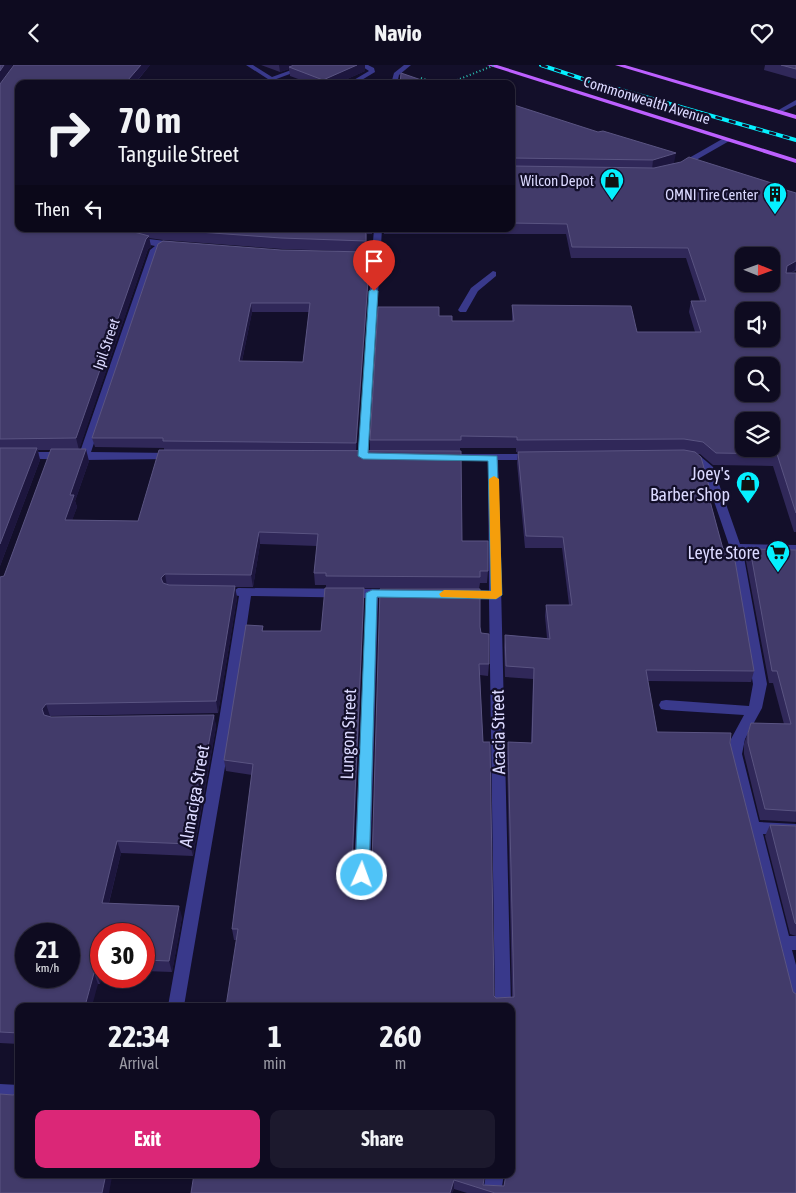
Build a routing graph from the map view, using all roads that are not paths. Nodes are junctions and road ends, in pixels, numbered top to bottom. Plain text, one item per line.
1 (249, 65) edge
2 (311, 65) edge
3 (363, 65) edge
4 (408, 65) edge
5 (490, 65) edge
6 (618, 65) edge
7 (271, 79) junction
8 (274, 80) edge
9 (357, 80) edge
10 (395, 80) edge
11 (796, 102) edge
12 (778, 112) junction
13 (796, 117) edge
14 (727, 140) junction
15 (796, 161) edge
16 (668, 170) edge
17 (378, 232) edge
18 (127, 238) edge
19 (163, 245) junction
20 (181, 245) edge
21 (339, 255) edge
22 (376, 257) junction
23 (493, 274) dead end
24 (462, 310) dead end
25 (0, 455) edge
26 (184, 456) edge
27 (363, 456) edge
28 (672, 456) edge
29 (84, 457) junction
30 (438, 457) edge
31 (543, 457) edge
32 (493, 458) junction
33 (736, 548) junction
34 (796, 549) edge
35 (227, 592) edge
36 (246, 592) junction
37 (372, 593) junction
38 (410, 594) edge
39 (448, 594) edge
40 (496, 595) junction
41 (666, 705) dead end
42 (753, 711) junction
43 (754, 828) junction
44 (796, 829) edge
45 (362, 875) edge
46 (789, 943) edge
47 (796, 997) edge
48 (176, 1003) edge
49 (502, 1003) edge
50 (0, 1093) edge
51 (15, 1094) edge
52 (494, 1178) edge
53 (492, 1193) edge

1 - 7 street
2 - 7 street
3 - 9 street
4 - 10 street
5 - 14 main road, Commonwealth Avenue
6 - 12 main road, Commonwealth Avenue
7 - 8 street
11 - 12 street
12 - 13 main road, Commonwealth Avenue
14 - 15 main road, Commonwealth Avenue
14 - 16 street
17 - 22 street
18 - 19 street
19 - 20 street
19 - 29 street, Ipil Street
21 - 22 street
22 - 27 street
23 - 24 street
25 - 29 street
26 - 29 street
28 - 33 street
30 - 32 street
31 - 32 street
32 - 40 street, Acacia Street
33 - 34 street
33 - 42 street
35 - 36 street
36 - 37 street
36 - 48 street, Almaciga Street
37 - 38 street
37 - 45 street, Lungon Street
39 - 40 street
40 - 49 street, Acacia Street
41 - 42 street
42 - 43 street
43 - 44 street
43 - 46 street
46 - 47 street
50 - 51 street
52 - 53 street

